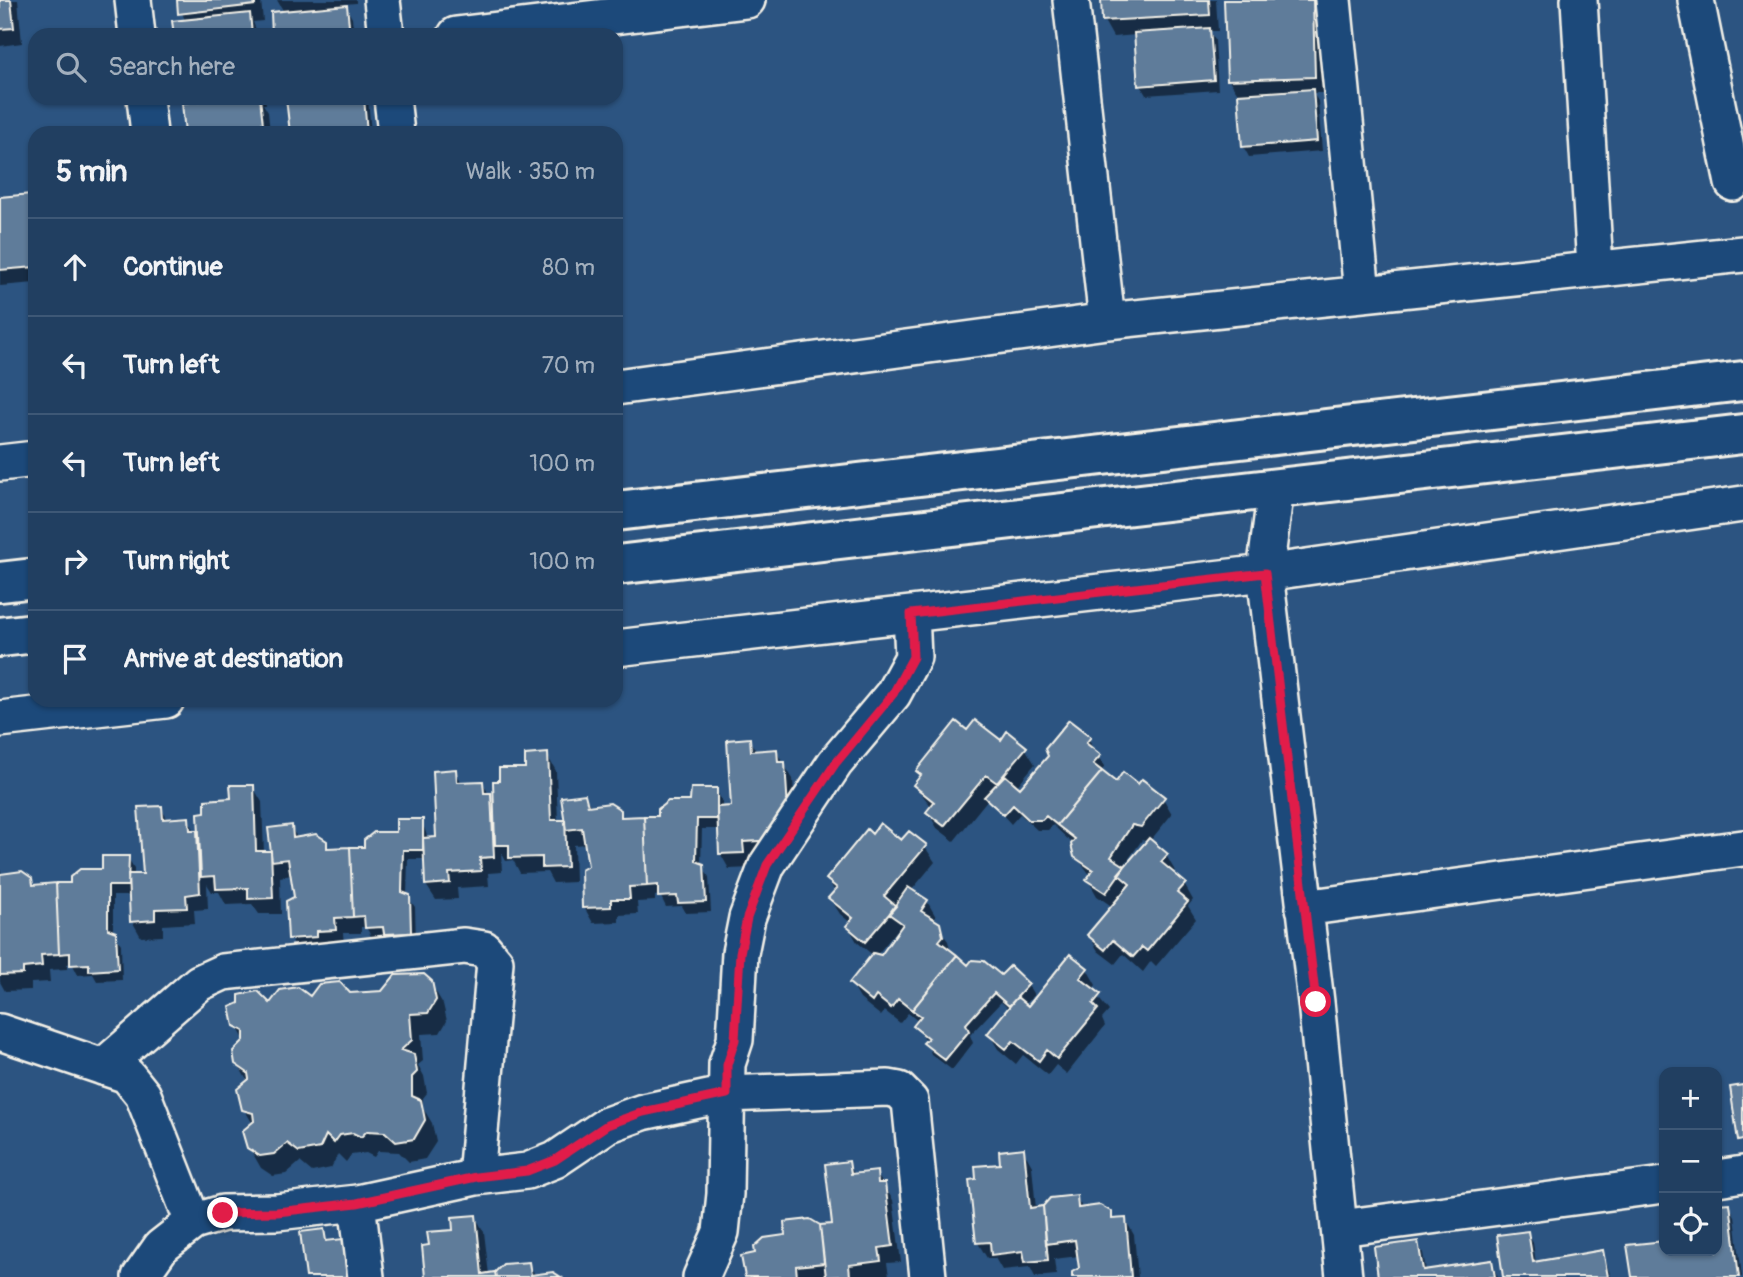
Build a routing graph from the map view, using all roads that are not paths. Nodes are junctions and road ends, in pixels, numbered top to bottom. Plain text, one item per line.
1 (133, 0) edge
2 (382, 0) edge
3 (747, 0) edge
4 (1071, 0) edge
5 (1333, 0) edge
6 (1579, 0) edge
7 (1696, 0) edge
8 (136, 28) edge
9 (385, 28) edge
10 (514, 28) edge
11 (146, 105) edge
12 (393, 105) edge
13 (148, 126) edge
14 (395, 126) edge
15 (1732, 183) dead end
16 (1743, 254) edge
17 (1595, 268) junction
18 (1362, 293) junction
19 (1107, 321) junction
20 (1743, 381) edge
21 (623, 386) edge
22 (1743, 434) edge
23 (28, 460) edge
24 (0, 463) edge
25 (1276, 488) junction
26 (1743, 504) edge
27 (623, 510) edge
28 (623, 564) edge
29 (1265, 573) junction
30 (28, 579) edge
31 (0, 582) edge
32 (911, 614) junction
33 (28, 633) edge
34 (0, 637) edge
35 (623, 647) edge
36 (105, 707) edge
37 (0, 719) edge
38 (1743, 848) edge
39 (1304, 908) junction
40 (0, 1032) edge
41 (103, 1067) junction
42 (727, 1094) junction
43 (1743, 1174) edge
44 (476, 1177) junction
45 (1722, 1177) edge
46 (1659, 1186) edge
47 (357, 1203) junction
48 (192, 1222) junction
49 (1340, 1228) junction
50 (141, 1277) edge
51 (366, 1277) edge
52 (701, 1277) edge
53 (928, 1277) edge
54 (1344, 1277) edge

1 - 8 street
2 - 9 street
3 - 10 street
4 - 19 street
5 - 18 street
6 - 17 street
7 - 15 street
11 - 13 street
12 - 14 street
16 - 17 street
17 - 18 street
18 - 19 street
19 - 21 street
20 - 27 highway
22 - 25 highway
23 - 24 street
25 - 28 highway
25 - 29 street
26 - 29 street
29 - 32 street
29 - 39 street
30 - 31 highway
32 - 35 street
32 - 42 street
33 - 34 highway
36 - 37 street
38 - 39 street
39 - 49 street
40 - 41 street
41 - 44 street
41 - 48 street
42 - 44 street
42 - 52 street
42 - 53 street
43 - 45 street
44 - 47 street
46 - 49 street
47 - 48 street
47 - 51 street
48 - 50 street
49 - 54 street

